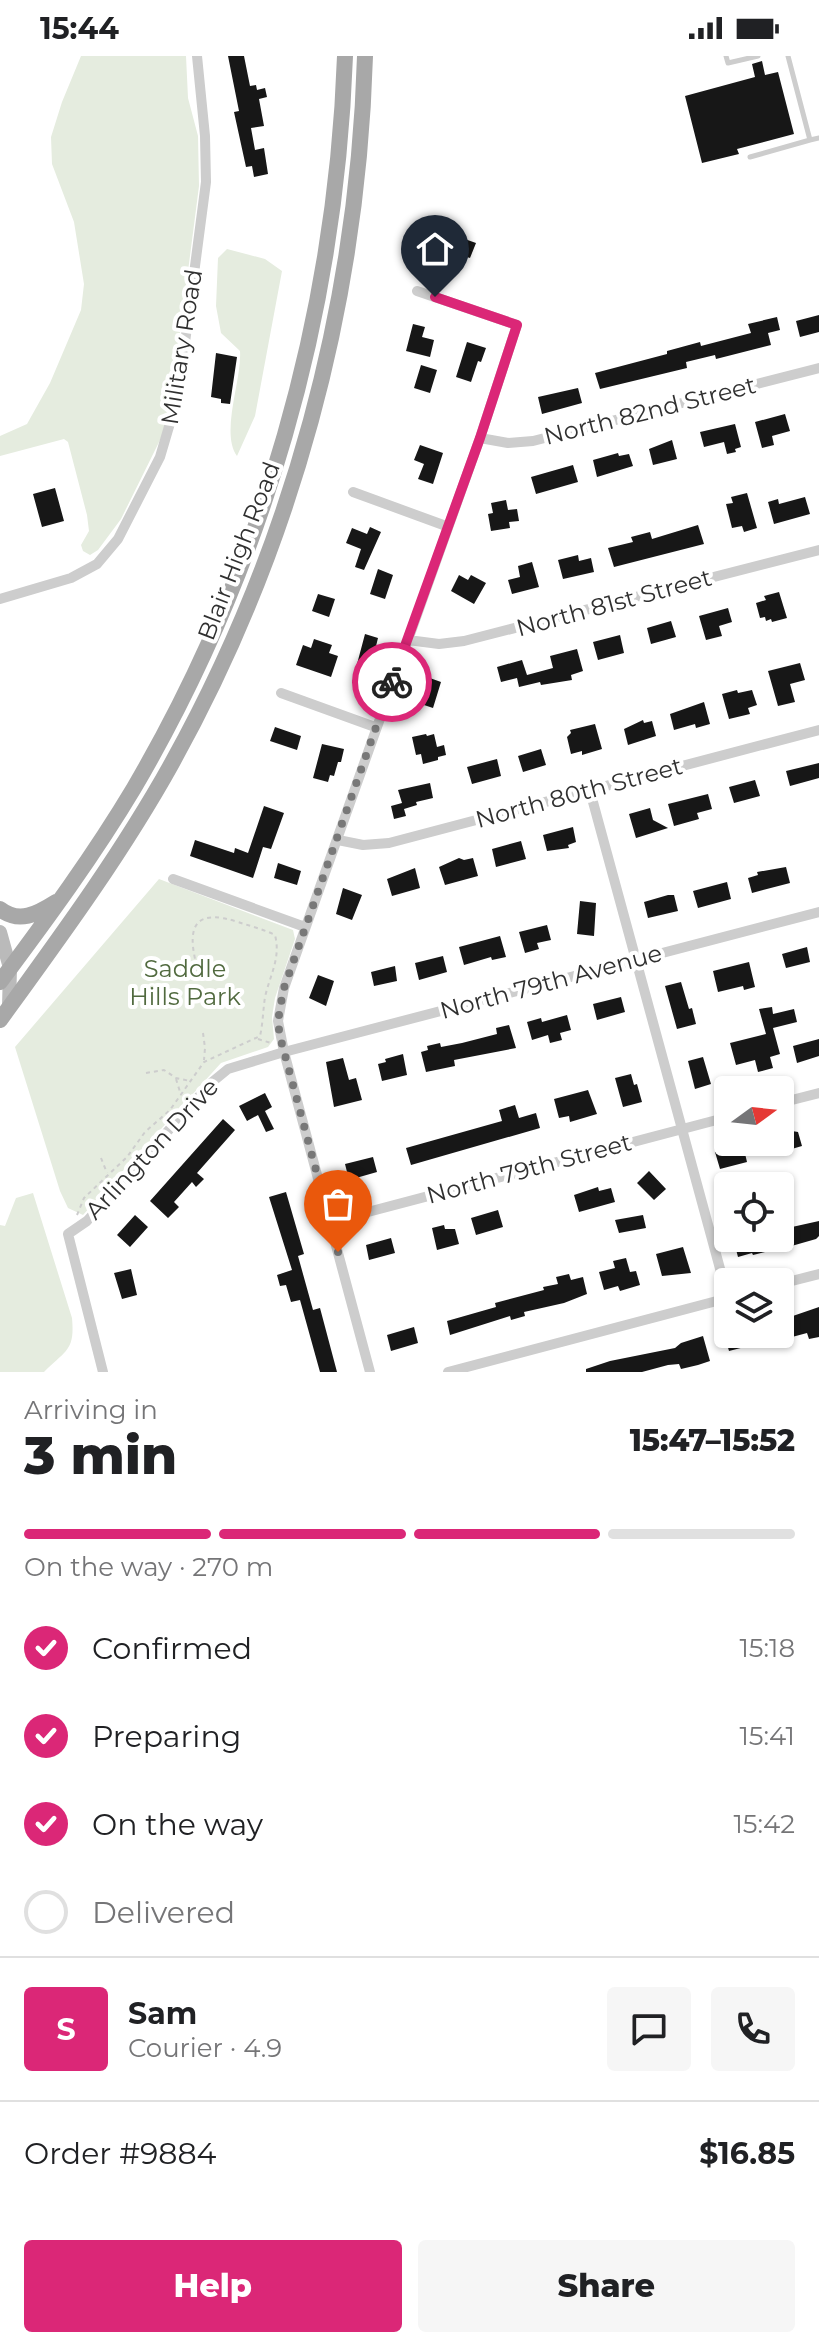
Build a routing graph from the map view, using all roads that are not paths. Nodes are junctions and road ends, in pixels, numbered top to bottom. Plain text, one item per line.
1 (197, 56) edge
2 (345, 56) edge
3 (365, 56) edge
4 (726, 56) edge
5 (758, 56) edge
6 (788, 56) edge
7 (819, 138) edge
8 (810, 140) junction
9 (750, 157) dead end
10 (417, 291) dead end
11 (819, 368) edge
12 (480, 438) junction
13 (353, 492) dead end
14 (446, 526) junction
15 (819, 550) edge
16 (0, 599) edge
17 (408, 640) junction
18 (281, 693) dead end
19 (375, 727) junction
20 (819, 730) edge
21 (590, 791) junction
22 (338, 840) junction
23 (173, 879) dead end
24 (61, 899) junction
25 (0, 909) edge
26 (819, 912) edge
27 (305, 927) junction
28 (0, 932) edge
29 (635, 960) junction
30 (5, 975) edge
31 (4, 1014) edge
32 (284, 1052) junction
33 (819, 1093) edge
34 (794, 1099) edge
35 (714, 1121) edge
36 (681, 1129) junction
37 (330, 1222) junction
38 (720, 1268) edge
39 (819, 1274) edge
40 (794, 1280) edge
41 (714, 1302) edge
42 (103, 1372) edge
43 (370, 1372) edge
44 (448, 1372) edge

1 - 16 street, Military Road
2 - 24 main road, Blair High Road
3 - 31 main road, Blair High Road
4 - 5 lane
6 - 8 lane
7 - 8 lane
8 - 9 lane
10 - 12 street
11 - 12 street, North 82nd Street
12 - 14 street
13 - 14 street
14 - 17 street
15 - 17 street, North 81st Street
17 - 19 street
18 - 19 street
19 - 22 street
20 - 21 street, North 80th Street
21 - 22 street, North 80th Street
21 - 29 street
22 - 27 street
23 - 27 street
24 - 25 main road
24 - 30 main road, Blair High Road
26 - 29 street, North 79th Avenue
27 - 32 street
28 - 30 main road
29 - 32 street, North 79th Avenue
29 - 36 street
30 - 31 main road
32 - 37 street
32 - 42 street, Arlington Drive
33 - 34 street
35 - 36 street, North 79th Street
36 - 37 street, North 79th Street
36 - 38 street
37 - 43 street
39 - 40 street
41 - 44 street

